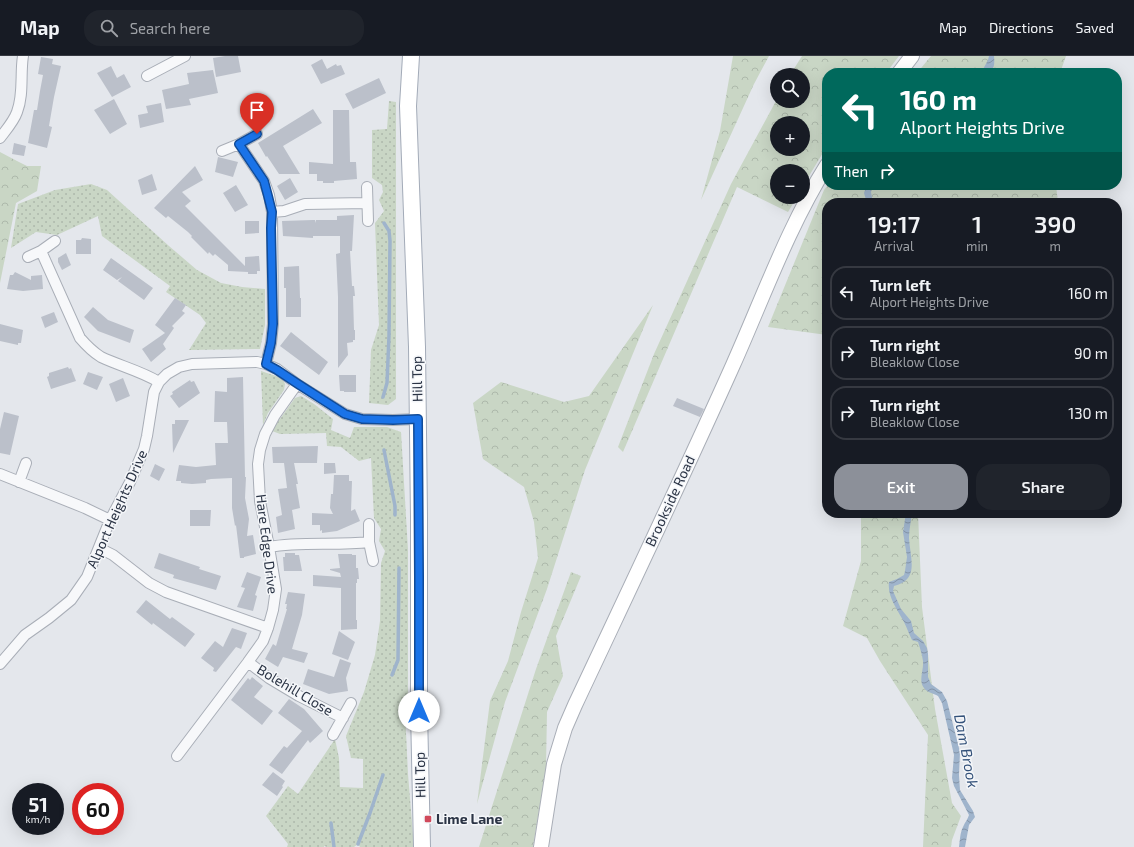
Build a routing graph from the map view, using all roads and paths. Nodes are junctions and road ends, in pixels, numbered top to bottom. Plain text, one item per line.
1 (23, 56) edge
2 (185, 56) edge
3 (411, 56) edge
4 (912, 56) edge
5 (903, 68) edge
6 (147, 76) dead end
7 (257, 134) dead end
8 (0, 138) edge
9 (239, 144) junction
10 (222, 152) dead end
11 (822, 174) edge
12 (367, 187) dead end
13 (367, 203) junction
14 (272, 212) junction
15 (368, 221) dead end
16 (55, 241) dead end
17 (41, 251) junction
18 (28, 257) dead end
19 (266, 364) junction
20 (159, 382) junction
21 (298, 384) junction
22 (418, 419) junction
23 (26, 463) dead end
24 (0, 474) edge
25 (18, 482) junction
26 (110, 520) junction
27 (369, 524) dead end
28 (369, 542) junction
29 (269, 547) junction
30 (99, 548) junction
31 (373, 561) dead end
32 (268, 628) junction
33 (248, 662) junction
34 (0, 664) edge
35 (351, 703) dead end
36 (343, 718) junction
37 (333, 735) dead end
38 (177, 756) dead end
39 (422, 847) edge
40 (541, 847) edge

1 - 8 street
2 - 6 street
3 - 22 main road, Hill Top
4 - 5 street
7 - 9 street
9 - 10 street
9 - 14 street
11 - 40 street, Brookside Road
12 - 13 street
13 - 14 street
13 - 15 street
14 - 19 street
16 - 17 street
17 - 18 street
17 - 20 street
19 - 20 street
19 - 21 street
20 - 26 street, Alport Heights Drive
21 - 22 street
21 - 29 street, Hare Edge Drive
22 - 39 main road, Hill Top
23 - 25 street
24 - 25 street
25 - 26 street
26 - 30 street, Alport Heights Drive
27 - 28 street
28 - 29 street
28 - 31 street
29 - 32 street, Hare Edge Drive
30 - 32 street
30 - 34 street, Alport Heights Drive
32 - 33 street, Hare Edge Drive
33 - 36 street, Bolehill Close
33 - 38 street, Hare Edge Drive
35 - 36 street, Bolehill Close
36 - 37 street, Bolehill Close

